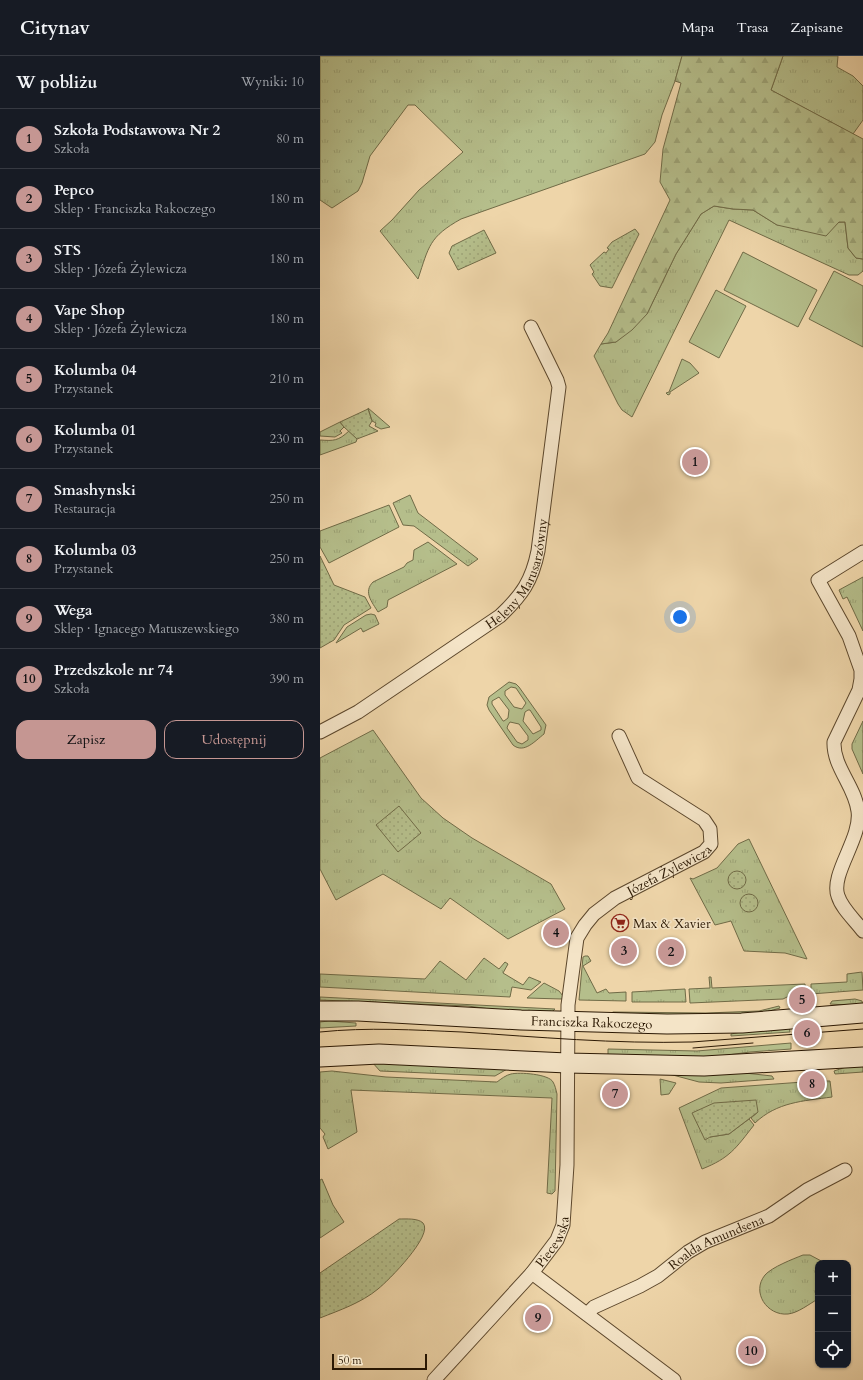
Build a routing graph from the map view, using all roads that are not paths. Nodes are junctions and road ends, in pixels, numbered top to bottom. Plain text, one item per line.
1 (531, 327) dead end
2 (863, 552) edge
3 (320, 732) edge
4 (619, 736) dead end
5 (863, 931) edge
6 (320, 1011) edge
7 (863, 1013) edge
8 (567, 1021) junction
9 (320, 1057) edge
10 (863, 1057) edge
11 (567, 1063) junction
12 (845, 1170) dead end
13 (532, 1273) junction
14 (587, 1314) junction
15 (434, 1380) edge
16 (674, 1380) edge

1 - 3 street, Heleny Marusarzówny
2 - 5 street
4 - 8 street, Józefa Żylewicza
6 - 8 main road, Franciszka Rakoczego
7 - 8 main road, Franciszka Rakoczego
8 - 11 street, Józefa Żylewicza
9 - 11 main road
10 - 11 main road
11 - 13 street, Piecewska
12 - 14 street, Roalda Amundsena
13 - 14 street
13 - 15 street, Piecewska
14 - 16 street

